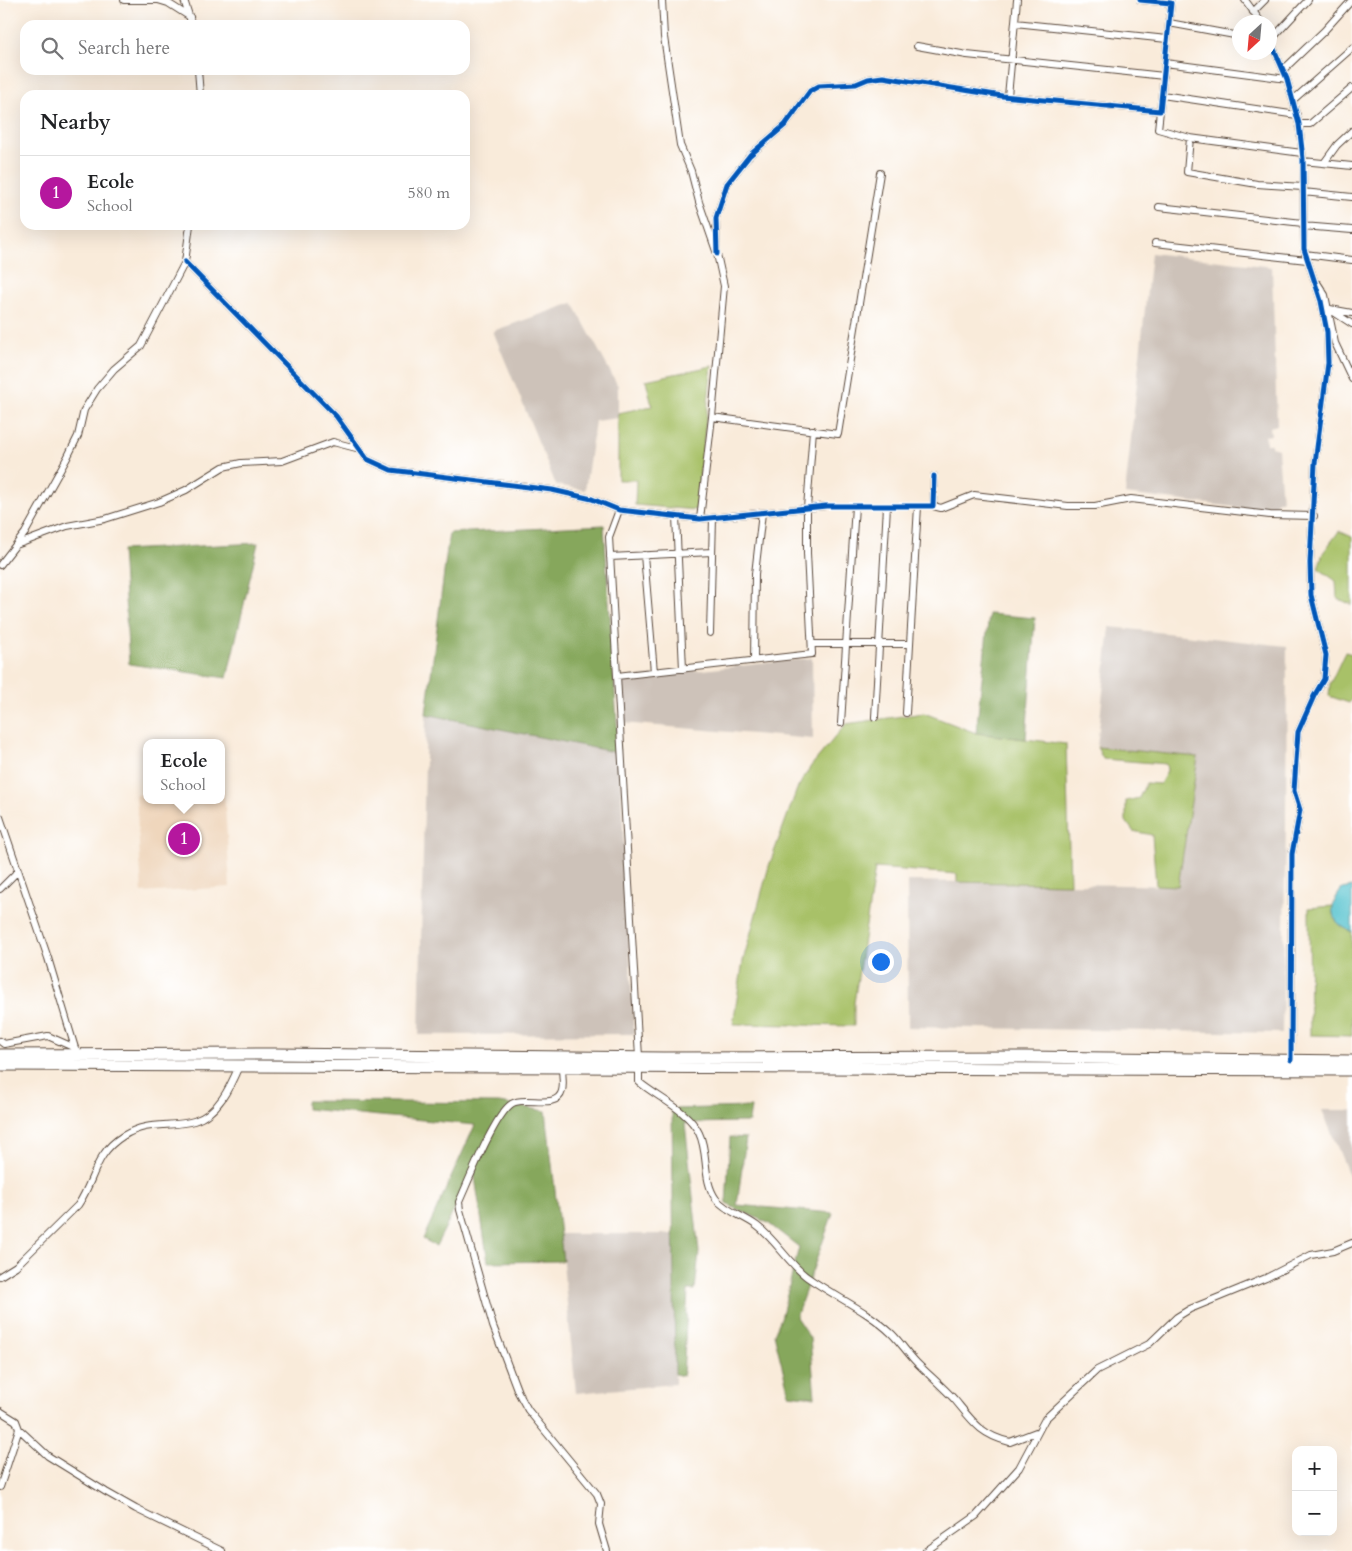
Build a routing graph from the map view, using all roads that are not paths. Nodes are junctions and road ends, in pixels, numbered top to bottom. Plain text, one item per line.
1 (124, 0) edge
2 (184, 0) edge
3 (662, 0) edge
4 (1017, 0) edge
5 (1140, 0) edge
6 (1245, 0) edge
7 (1265, 0) edge
8 (1308, 0) edge
9 (1352, 0) edge
10 (1253, 12) junction
11 (1255, 15) edge
12 (190, 17) junction
13 (191, 20) edge
14 (1015, 23) junction
15 (1169, 23) junction
16 (1277, 33) edge
17 (1232, 35) edge
18 (1167, 39) junction
19 (917, 46) dead end
20 (1352, 48) edge
21 (1277, 57) edge
22 (1011, 60) junction
23 (1165, 64) junction
24 (1283, 70) junction
25 (198, 75) edge
26 (1164, 76) junction
27 (1287, 79) junction
28 (1352, 88) edge
29 (200, 90) edge
30 (1162, 95) junction
31 (1008, 96) junction
32 (1293, 100) junction
33 (1160, 112) junction
34 (1297, 116) junction
35 (1299, 124) junction
36 (1352, 131) edge
37 (1349, 137) edge
38 (1190, 138) junction
39 (1302, 153) junction
40 (1303, 161) junction
41 (1324, 163) junction
42 (1352, 166) edge
43 (880, 173) dead end
44 (1303, 190) junction
45 (1352, 197) edge
46 (1160, 207) dead end
47 (1303, 225) junction
48 (189, 230) edge
49 (1352, 230) edge
50 (1155, 243) dead end
51 (717, 254) junction
52 (1306, 257) junction
53 (1352, 260) edge
54 (185, 262) junction
55 (1310, 270) junction
56 (1328, 308) junction
57 (1352, 314) edge
58 (1352, 324) edge
59 (1352, 379) edge
60 (712, 417) junction
61 (813, 430) junction
62 (360, 449) junction
63 (934, 476) dead end
64 (855, 506) junction
65 (887, 506) junction
66 (918, 506) junction
67 (933, 506) junction
68 (808, 508) junction
69 (619, 510) junction
70 (762, 513) junction
71 (676, 516) junction
72 (1314, 516) junction
73 (713, 518) junction
74 (700, 519) junction
75 (15, 545) junction
76 (712, 552) junction
77 (678, 554) junction
78 (644, 555) junction
79 (610, 557) junction
80 (0, 565) edge
81 (710, 634) dead end
82 (812, 644) junction
83 (846, 644) junction
84 (879, 644) junction
85 (910, 644) junction
86 (754, 661) junction
87 (683, 669) junction
88 (654, 672) junction
89 (617, 676) junction
90 (906, 713) dead end
91 (875, 717) dead end
92 (841, 723) dead end
93 (0, 817) edge
94 (2, 829) edge
95 (18, 871) junction
96 (0, 889) edge
97 (0, 1041) edge
98 (78, 1051) junction
99 (0, 1055) edge
100 (1291, 1060) junction
101 (1352, 1061) edge
102 (639, 1062) junction
103 (0, 1065) edge
104 (239, 1066) junction
105 (562, 1067) junction
106 (1352, 1070) edge
107 (1352, 1243) edge
108 (0, 1276) edge
109 (0, 1411) edge
110 (19, 1429) junction
111 (1036, 1432) junction
112 (0, 1487) edge
113 (222, 1551) edge
114 (607, 1551) edge
115 (926, 1551) edge

1 - 12 street
2 - 12 street
3 - 51 street
4 - 14 street
5 - 15 street
6 - 10 street
7 - 10 street
8 - 16 street
9 - 24 street
10 - 11 street
12 - 13 street
14 - 18 street
14 - 22 street
15 - 17 street
15 - 18 street
18 - 23 street
19 - 22 street
20 - 32 street
21 - 24 street
22 - 26 street
22 - 31 street
23 - 26 street
23 - 27 street
24 - 27 street
25 - 29 street
26 - 30 street
27 - 32 street
28 - 35 street
30 - 33 street
30 - 34 street
31 - 33 street
31 - 51 street
32 - 34 street
33 - 38 street
34 - 35 street
35 - 39 street
36 - 37 street
37 - 41 street
38 - 39 street
38 - 44 street
39 - 40 street
40 - 41 street
40 - 44 street
41 - 42 street
43 - 61 street
44 - 45 street
44 - 47 street
46 - 47 street
47 - 49 street
47 - 52 street
48 - 54 street
50 - 52 street
51 - 60 street
52 - 53 street
52 - 55 street
54 - 62 street
54 - 75 street
55 - 56 street
55 - 72 street
56 - 57 street
56 - 58 street
56 - 59 street
60 - 61 street
60 - 74 street
61 - 68 street
62 - 69 street
62 - 75 street
63 - 67 street
64 - 65 street
64 - 68 street
64 - 83 street
65 - 66 street
65 - 84 street
66 - 67 street
66 - 85 street
67 - 72 street
68 - 70 street
68 - 82 street
69 - 71 street
69 - 79 street
70 - 73 street
70 - 86 street
71 - 74 street
71 - 77 street
72 - 100 street
73 - 74 street
73 - 76 street
75 - 80 street
76 - 77 street
76 - 81 street
77 - 78 street
77 - 87 street
78 - 79 street
78 - 88 street
79 - 89 street
82 - 83 street
82 - 86 street
83 - 84 street
83 - 92 street
84 - 85 street
84 - 91 street
85 - 90 street
86 - 87 street
87 - 88 street
88 - 89 street
89 - 102 street
93 - 94 street
94 - 95 street
95 - 96 street
95 - 98 street
97 - 98 street
98 - 99 highway
98 - 102 highway
100 - 101 highway
100 - 102 highway
102 - 105 highway
102 - 106 highway
102 - 111 street
103 - 104 highway
104 - 105 highway
104 - 108 street
105 - 114 street
107 - 111 street
109 - 110 street
110 - 112 street
110 - 113 street
111 - 115 street

